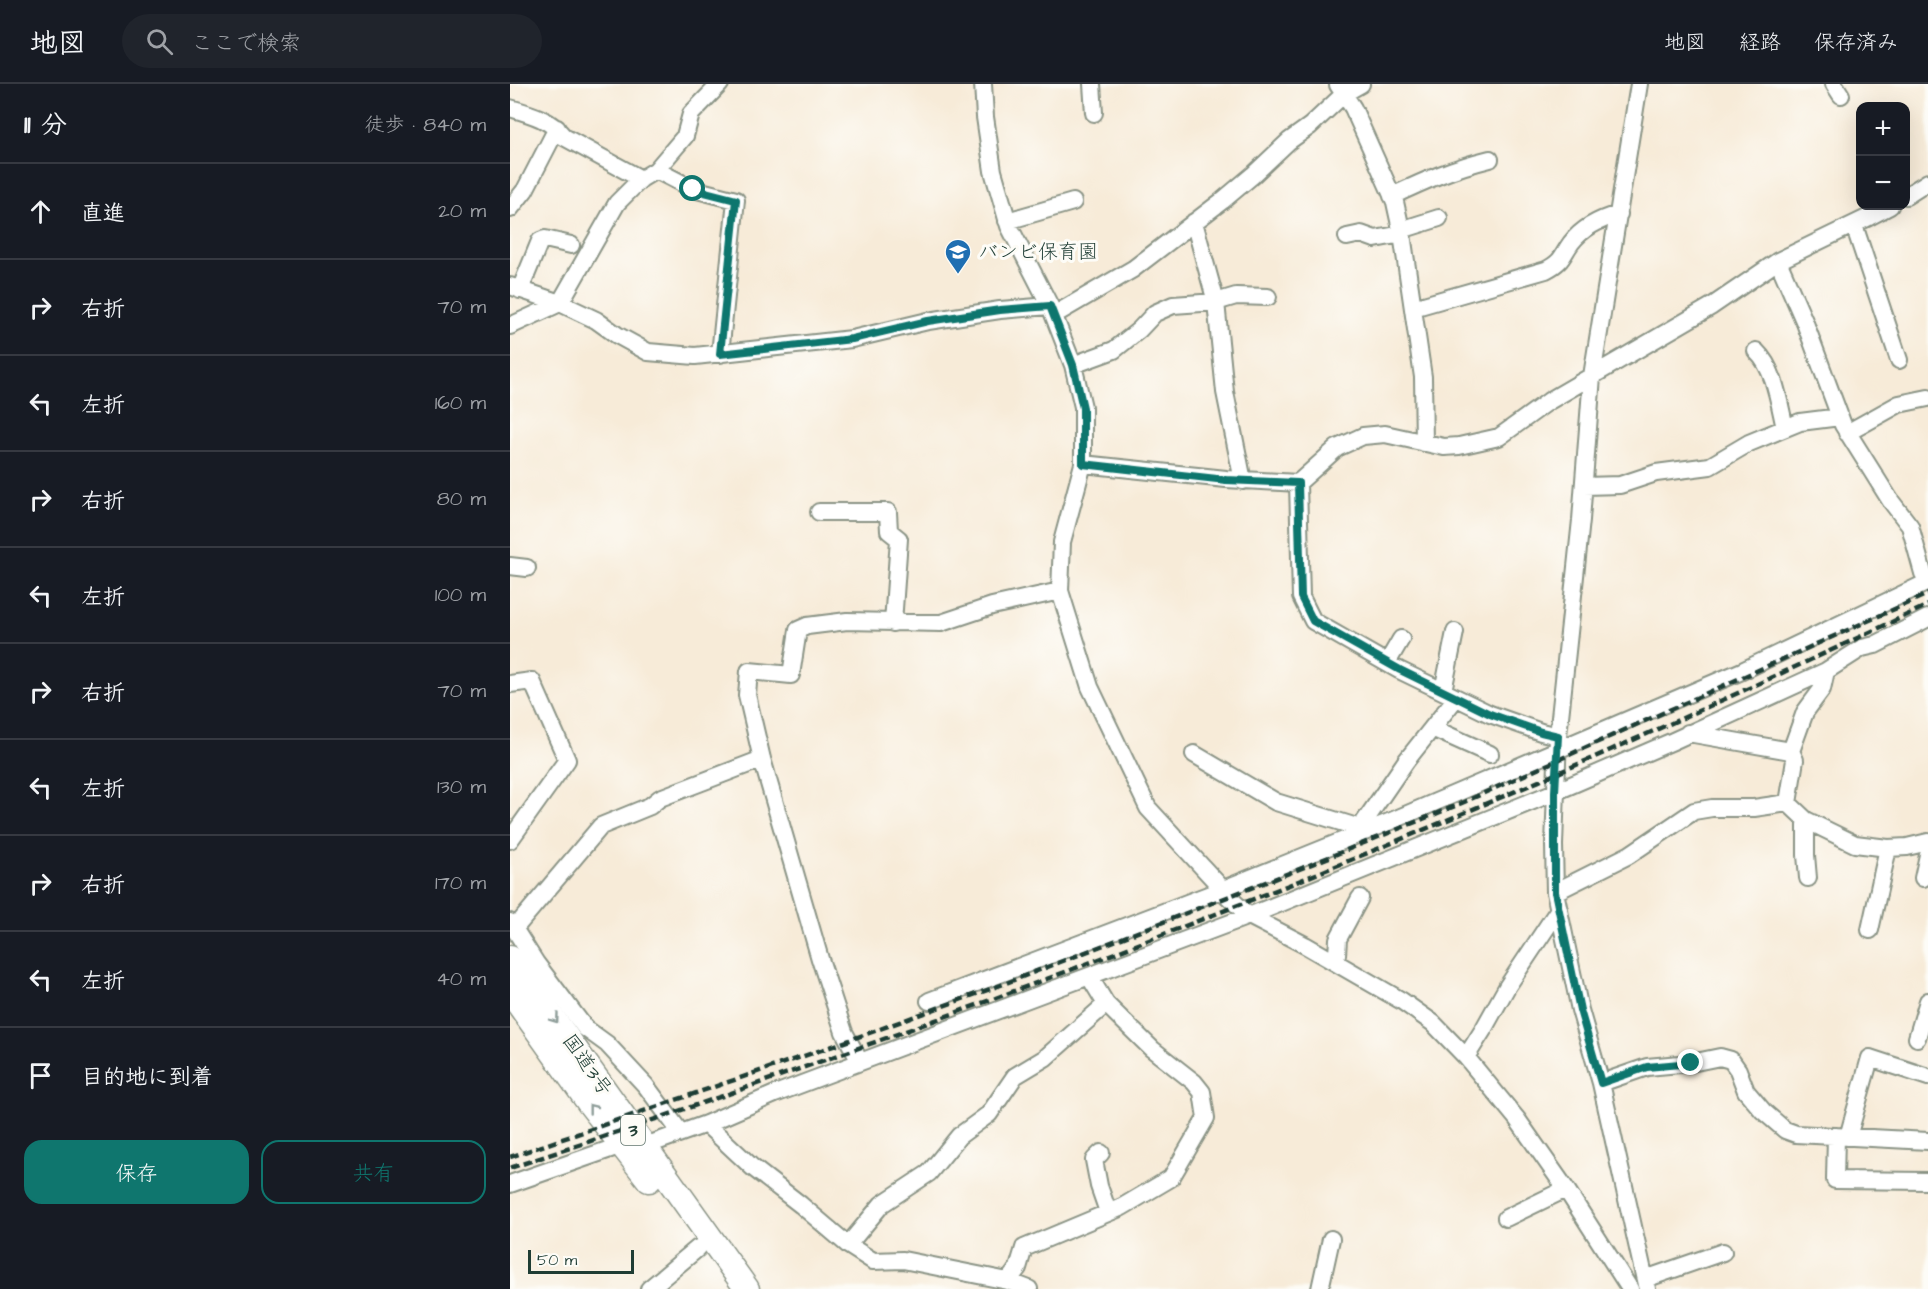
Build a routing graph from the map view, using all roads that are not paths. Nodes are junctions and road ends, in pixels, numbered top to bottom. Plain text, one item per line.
1 (720, 84) edge
2 (983, 84) edge
3 (1092, 84) edge
4 (1361, 84) edge
5 (1639, 84) edge
6 (1341, 88) edge
7 (510, 108) edge
8 (1094, 113) dead end
9 (557, 128) junction
10 (1490, 159) dead end
11 (656, 170) junction
12 (641, 179) junction
13 (1928, 182) edge
14 (1910, 193) edge
15 (1392, 196) junction
16 (1073, 202) dead end
17 (510, 209) edge
18 (1882, 210) edge
19 (1619, 214) junction
20 (1439, 218) dead end
21 (1007, 221) junction
22 (1194, 222) junction
23 (1854, 225) junction
24 (1402, 232) junction
25 (1347, 237) dead end
26 (571, 245) dead end
27 (1778, 261) junction
28 (515, 288) edge
29 (1268, 297) dead end
30 (1216, 302) junction
31 (560, 303) junction
32 (1413, 308) junction
33 (1052, 311) junction
34 (510, 326) edge
35 (1756, 351) dead end
36 (720, 354) junction
37 (1899, 360) dead end
38 (1073, 365) junction
39 (1592, 376) junction
40 (1928, 398) edge
41 (1840, 417) junction
42 (1785, 428) junction
43 (1847, 433) junction
44 (1424, 442) junction
45 (1083, 464) junction
46 (1243, 481) junction
47 (1298, 483) junction
48 (1584, 486) junction
49 (819, 512) dead end
50 (510, 566) edge
51 (527, 568) dead end
52 (1927, 577) edge
53 (1060, 591) junction
54 (1928, 618) edge
55 (893, 623) junction
56 (1455, 632) dead end
57 (1401, 639) dead end
58 (1387, 663) junction
59 (1826, 670) junction
60 (510, 684) edge
61 (1450, 694) junction
62 (1432, 728) junction
63 (1688, 733) junction
64 (1558, 743) junction
65 (1791, 752) junction
66 (1194, 754) dead end
67 (1490, 754) dead end
68 (762, 759) junction
69 (1555, 792) junction
70 (1788, 803) junction
71 (1806, 820) junction
72 (510, 840) edge
73 (1928, 842) edge
74 (1888, 848) junction
75 (1928, 855) edge
76 (1808, 878) dead end
77 (1923, 878) dead end
78 (1221, 890) junction
79 (1555, 892) junction
80 (1360, 898) dead end
81 (1559, 909) junction
82 (1249, 916) junction
83 (512, 925) edge
84 (1870, 930) dead end
85 (1336, 952) junction
86 (517, 973) edge
87 (1089, 976) junction
88 (928, 1001) dead end
89 (1928, 1001) edge
90 (1106, 1004) junction
91 (1917, 1038) dead end
92 (1466, 1057) junction
93 (860, 1062) junction
94 (1928, 1077) edge
95 (1601, 1083) junction
96 (706, 1124) junction
97 (681, 1133) junction
98 (1842, 1136) junction
99 (1927, 1138) edge
100 (634, 1146) junction
101 (1101, 1153) dead end
102 (1928, 1181) edge
103 (510, 1184) edge
104 (1566, 1189) junction
105 (1108, 1212) junction
106 (1506, 1218) dead end
107 (1331, 1239) dead end
108 (848, 1245) junction
109 (698, 1248) junction
110 (1723, 1252) dead end
111 (1008, 1281) junction
112 (1646, 1284) edge
113 (650, 1289) edge
114 (728, 1289) edge
115 (747, 1289) edge
116 (1029, 1289) edge
117 (1320, 1289) edge
118 (1630, 1289) edge

1 - 11 street
2 - 21 street
3 - 8 street
4 - 6 street
5 - 19 street
6 - 15 street
6 - 22 street
7 - 9 street
9 - 12 street
9 - 17 street
10 - 15 street
11 - 12 street
11 - 36 street
12 - 31 street
13 - 14 street
15 - 24 street
16 - 21 street
18 - 23 street
19 - 32 street
19 - 39 street
20 - 24 street
21 - 33 street
22 - 30 street
22 - 33 street
23 - 27 street
23 - 37 street
24 - 25 street
24 - 32 street
26 - 28 street
27 - 39 street
27 - 41 street
28 - 31 street
29 - 30 street
30 - 38 street
30 - 46 street
31 - 34 street
31 - 36 street
32 - 44 street
33 - 36 street
33 - 38 street
35 - 42 street
38 - 45 street
39 - 44 street
39 - 48 street
40 - 43 street
41 - 42 street
41 - 43 street
42 - 48 street
43 - 52 street
44 - 47 street
45 - 46 street
45 - 53 street
46 - 47 street
47 - 58 street
48 - 64 street
49 - 55 street
50 - 51 street
52 - 64 street
53 - 55 street
53 - 78 street
54 - 59 street
55 - 68 street
56 - 61 street
57 - 58 street
58 - 61 street
59 - 63 street
59 - 65 street
60 - 72 street
61 - 62 street
61 - 64 street
62 - 66 street
62 - 67 street
63 - 65 street
63 - 69 street
64 - 69 street
64 - 78 street
65 - 70 street
68 - 83 street
68 - 93 street
69 - 79 street
69 - 82 street
70 - 71 street
70 - 79 street
71 - 74 street
71 - 76 street
73 - 74 street
74 - 84 street
75 - 77 street
78 - 82 street
78 - 88 street
79 - 81 street
80 - 85 street
81 - 92 street
81 - 95 street
82 - 85 street
82 - 87 street
83 - 86 street
85 - 92 street
86 - 97 street
86 - 100 highway, 国道3号 / 3
87 - 90 street
87 - 93 street
89 - 91 street
90 - 105 street
90 - 108 street
92 - 104 street
93 - 96 street
94 - 98 street
95 - 98 street
95 - 112 street
96 - 97 street
96 - 108 street
97 - 100 street
98 - 99 street
98 - 102 street
100 - 103 street
100 - 109 highway, 国道3号 / 3
100 - 115 highway, 国道3号 / 3
101 - 105 street
104 - 106 street
104 - 118 street
105 - 111 street
107 - 117 street
108 - 111 street
109 - 113 street
109 - 114 highway, 国道3号 / 3
110 - 112 street
111 - 116 street

